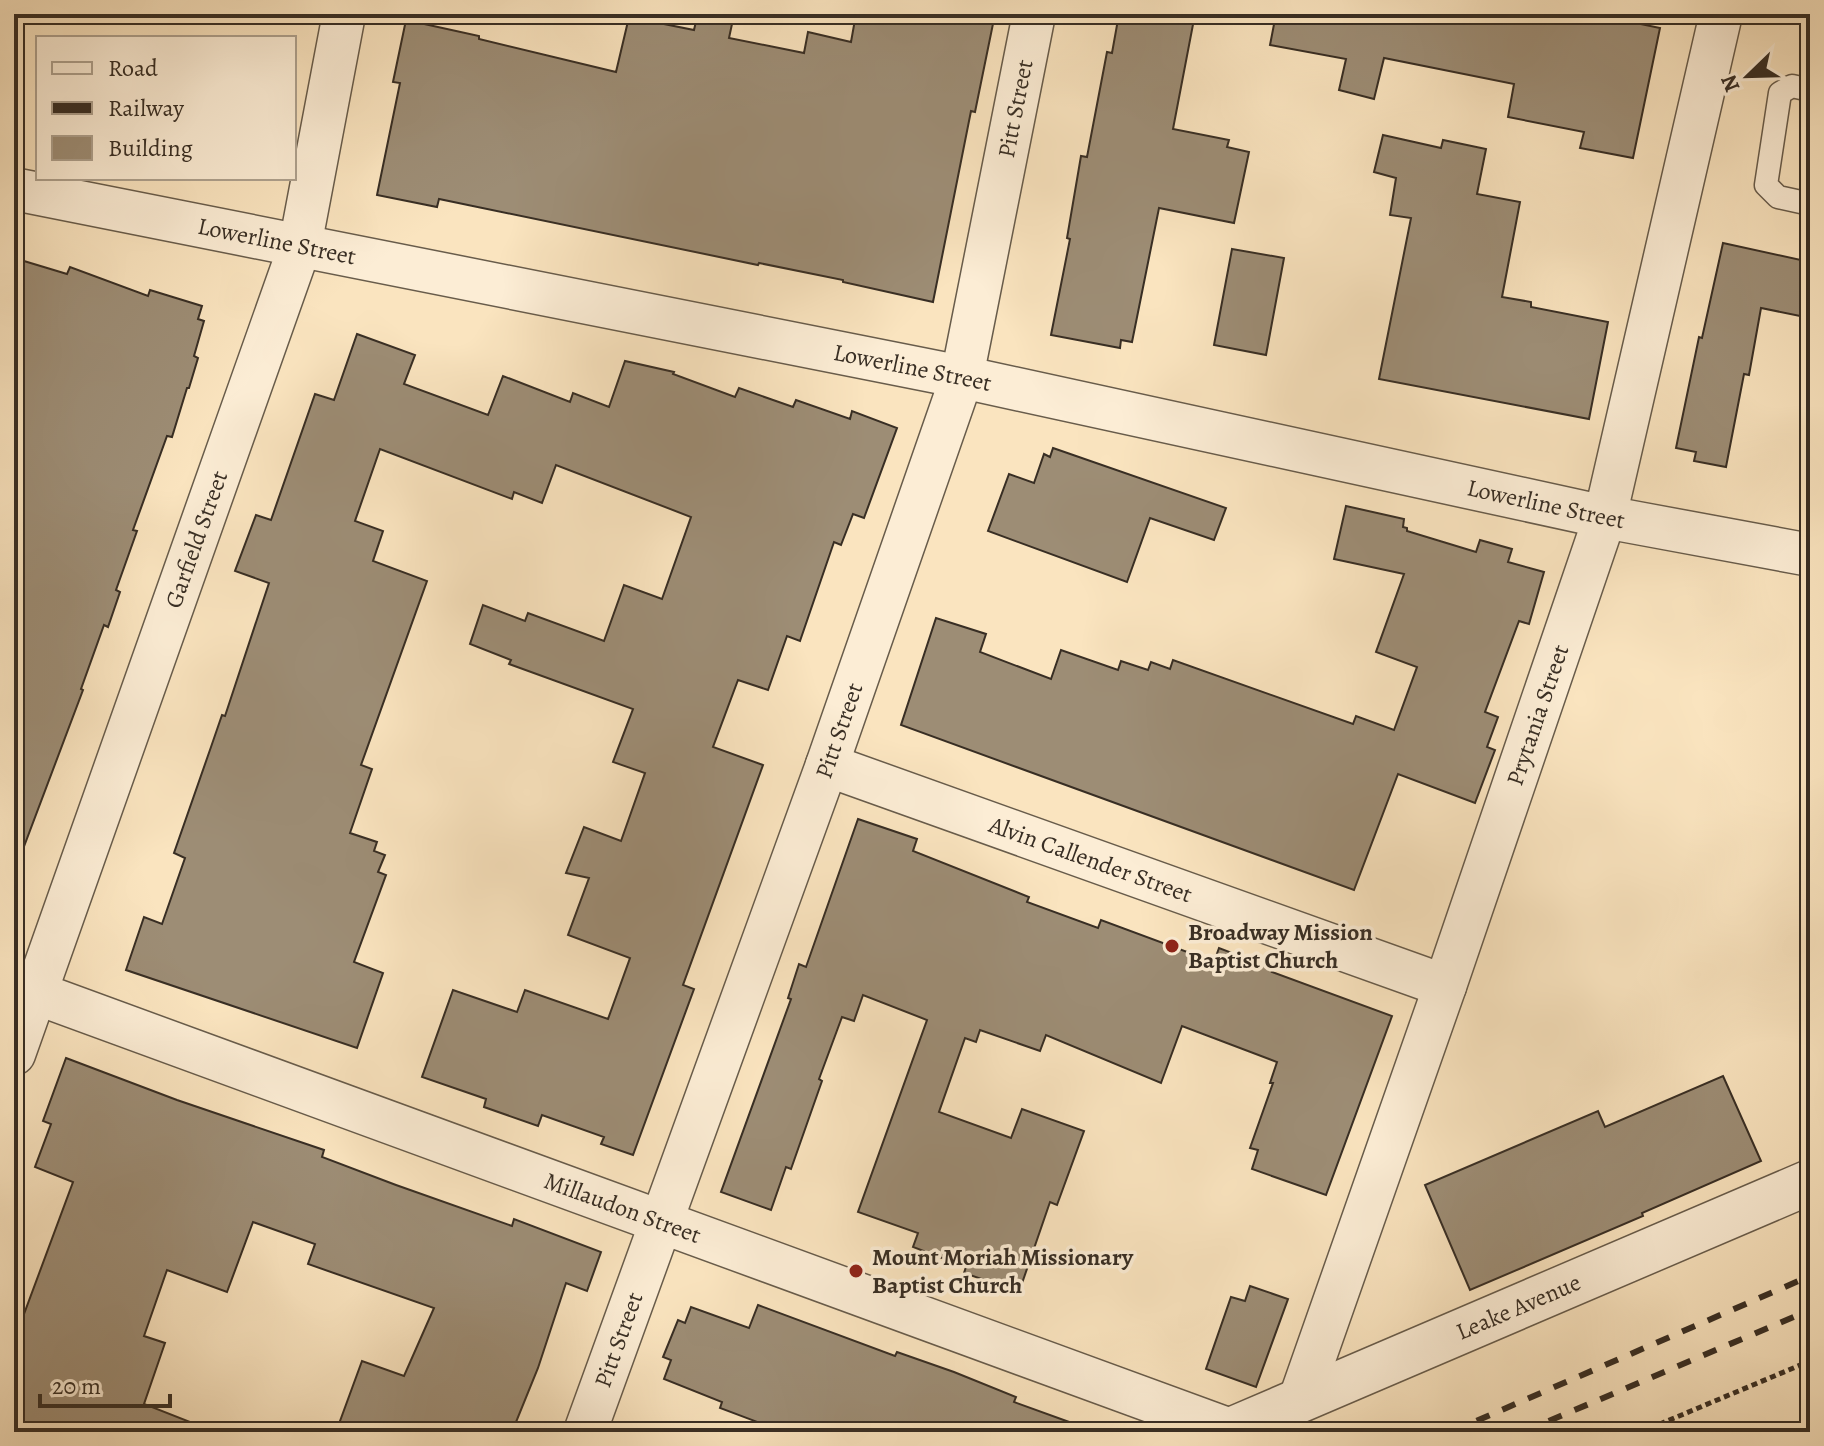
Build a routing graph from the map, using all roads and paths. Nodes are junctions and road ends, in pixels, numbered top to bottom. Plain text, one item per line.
1 (344, 14) edge
2 (1034, 14) edge
3 (1721, 14) edge
4 (1810, 90) edge
5 (14, 189) edge
6 (1810, 204) edge
7 (300, 246) junction
8 (962, 377) junction
9 (1605, 517) junction
10 (1810, 555) edge
11 (827, 765) junction
12 (1445, 986) junction
13 (25, 989) edge
14 (14, 1054) edge
15 (1810, 1182) edge
16 (661, 1220) junction
17 (1810, 1361) edge
18 (1291, 1416) edge
19 (1229, 1431) edge
20 (585, 1432) edge
21 (1641, 1432) edge

1 - 7 street, Garfield Street
2 - 8 street, Pitt Street
3 - 9 street, Prytania Street
4 - 6 lane
5 - 7 street, Lowerline Street
7 - 8 street, Lowerline Street
7 - 13 street, Garfield Street
8 - 9 street, Lowerline Street
8 - 11 street, Pitt Street
9 - 10 street, Lowerline Street
9 - 12 street, Prytania Street
11 - 12 street, Alvin Callender Street
11 - 16 street, Pitt Street
12 - 18 street, Prytania Street
13 - 14 street, Garfield Street
13 - 16 street, Millaudon Street
15 - 18 street, Leake Avenue
16 - 19 street, Millaudon Street
16 - 20 street, Pitt Street
17 - 21 path
18 - 19 street, Leake Avenue

